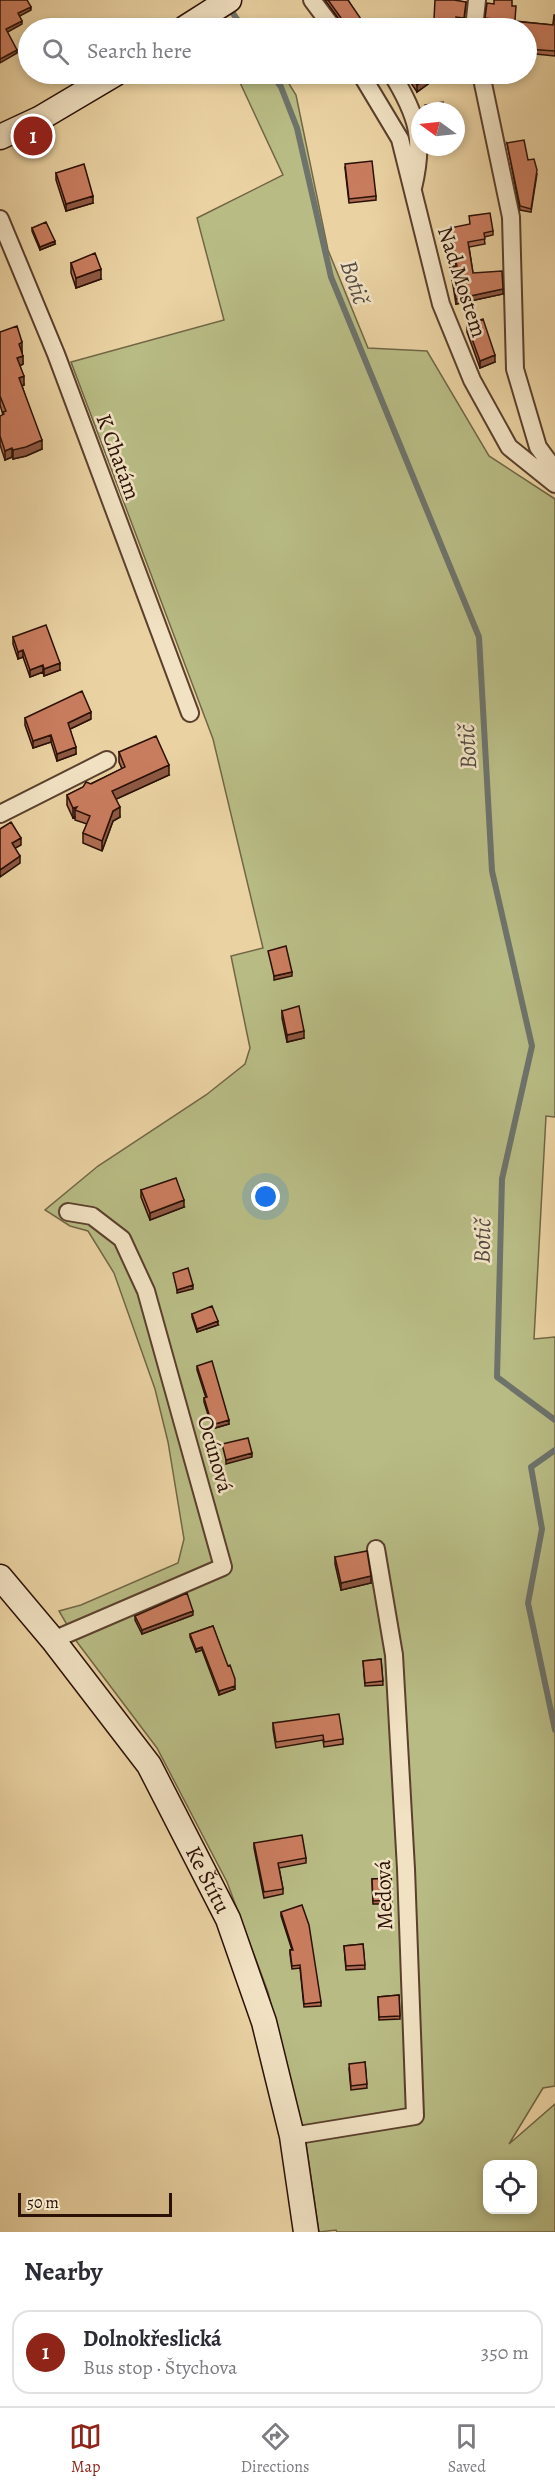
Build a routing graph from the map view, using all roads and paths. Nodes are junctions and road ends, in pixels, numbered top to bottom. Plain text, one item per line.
1 (312, 0) edge
2 (477, 0) edge
3 (222, 5) edge
4 (201, 18) edge
5 (326, 18) edge
6 (475, 18) edge
7 (98, 84) edge
8 (367, 84) edge
9 (398, 84) edge
10 (483, 84) edge
11 (0, 137) edge
12 (412, 192) junction
13 (0, 219) edge
14 (555, 470) edge
15 (555, 484) edge
16 (190, 713) dead end
17 (107, 760) dead end
18 (0, 814) edge
19 (68, 1212) dead end
20 (376, 1549) dead end
21 (0, 1577) edge
22 (53, 1640) junction
23 (292, 2136) junction
24 (306, 2232) edge

1 - 5 street
2 - 6 street
3 - 4 street
7 - 11 street
8 - 12 street, Nad Mostem
9 - 12 street
10 - 14 street
12 - 15 street, Nad Mostem
13 - 16 street, K Chatám
17 - 18 street
19 - 22 street, Ocúnová
20 - 23 street, Medová
21 - 22 street, Ke Štítu
22 - 23 street, Ke Štítu
23 - 24 street, Ke Štítu

